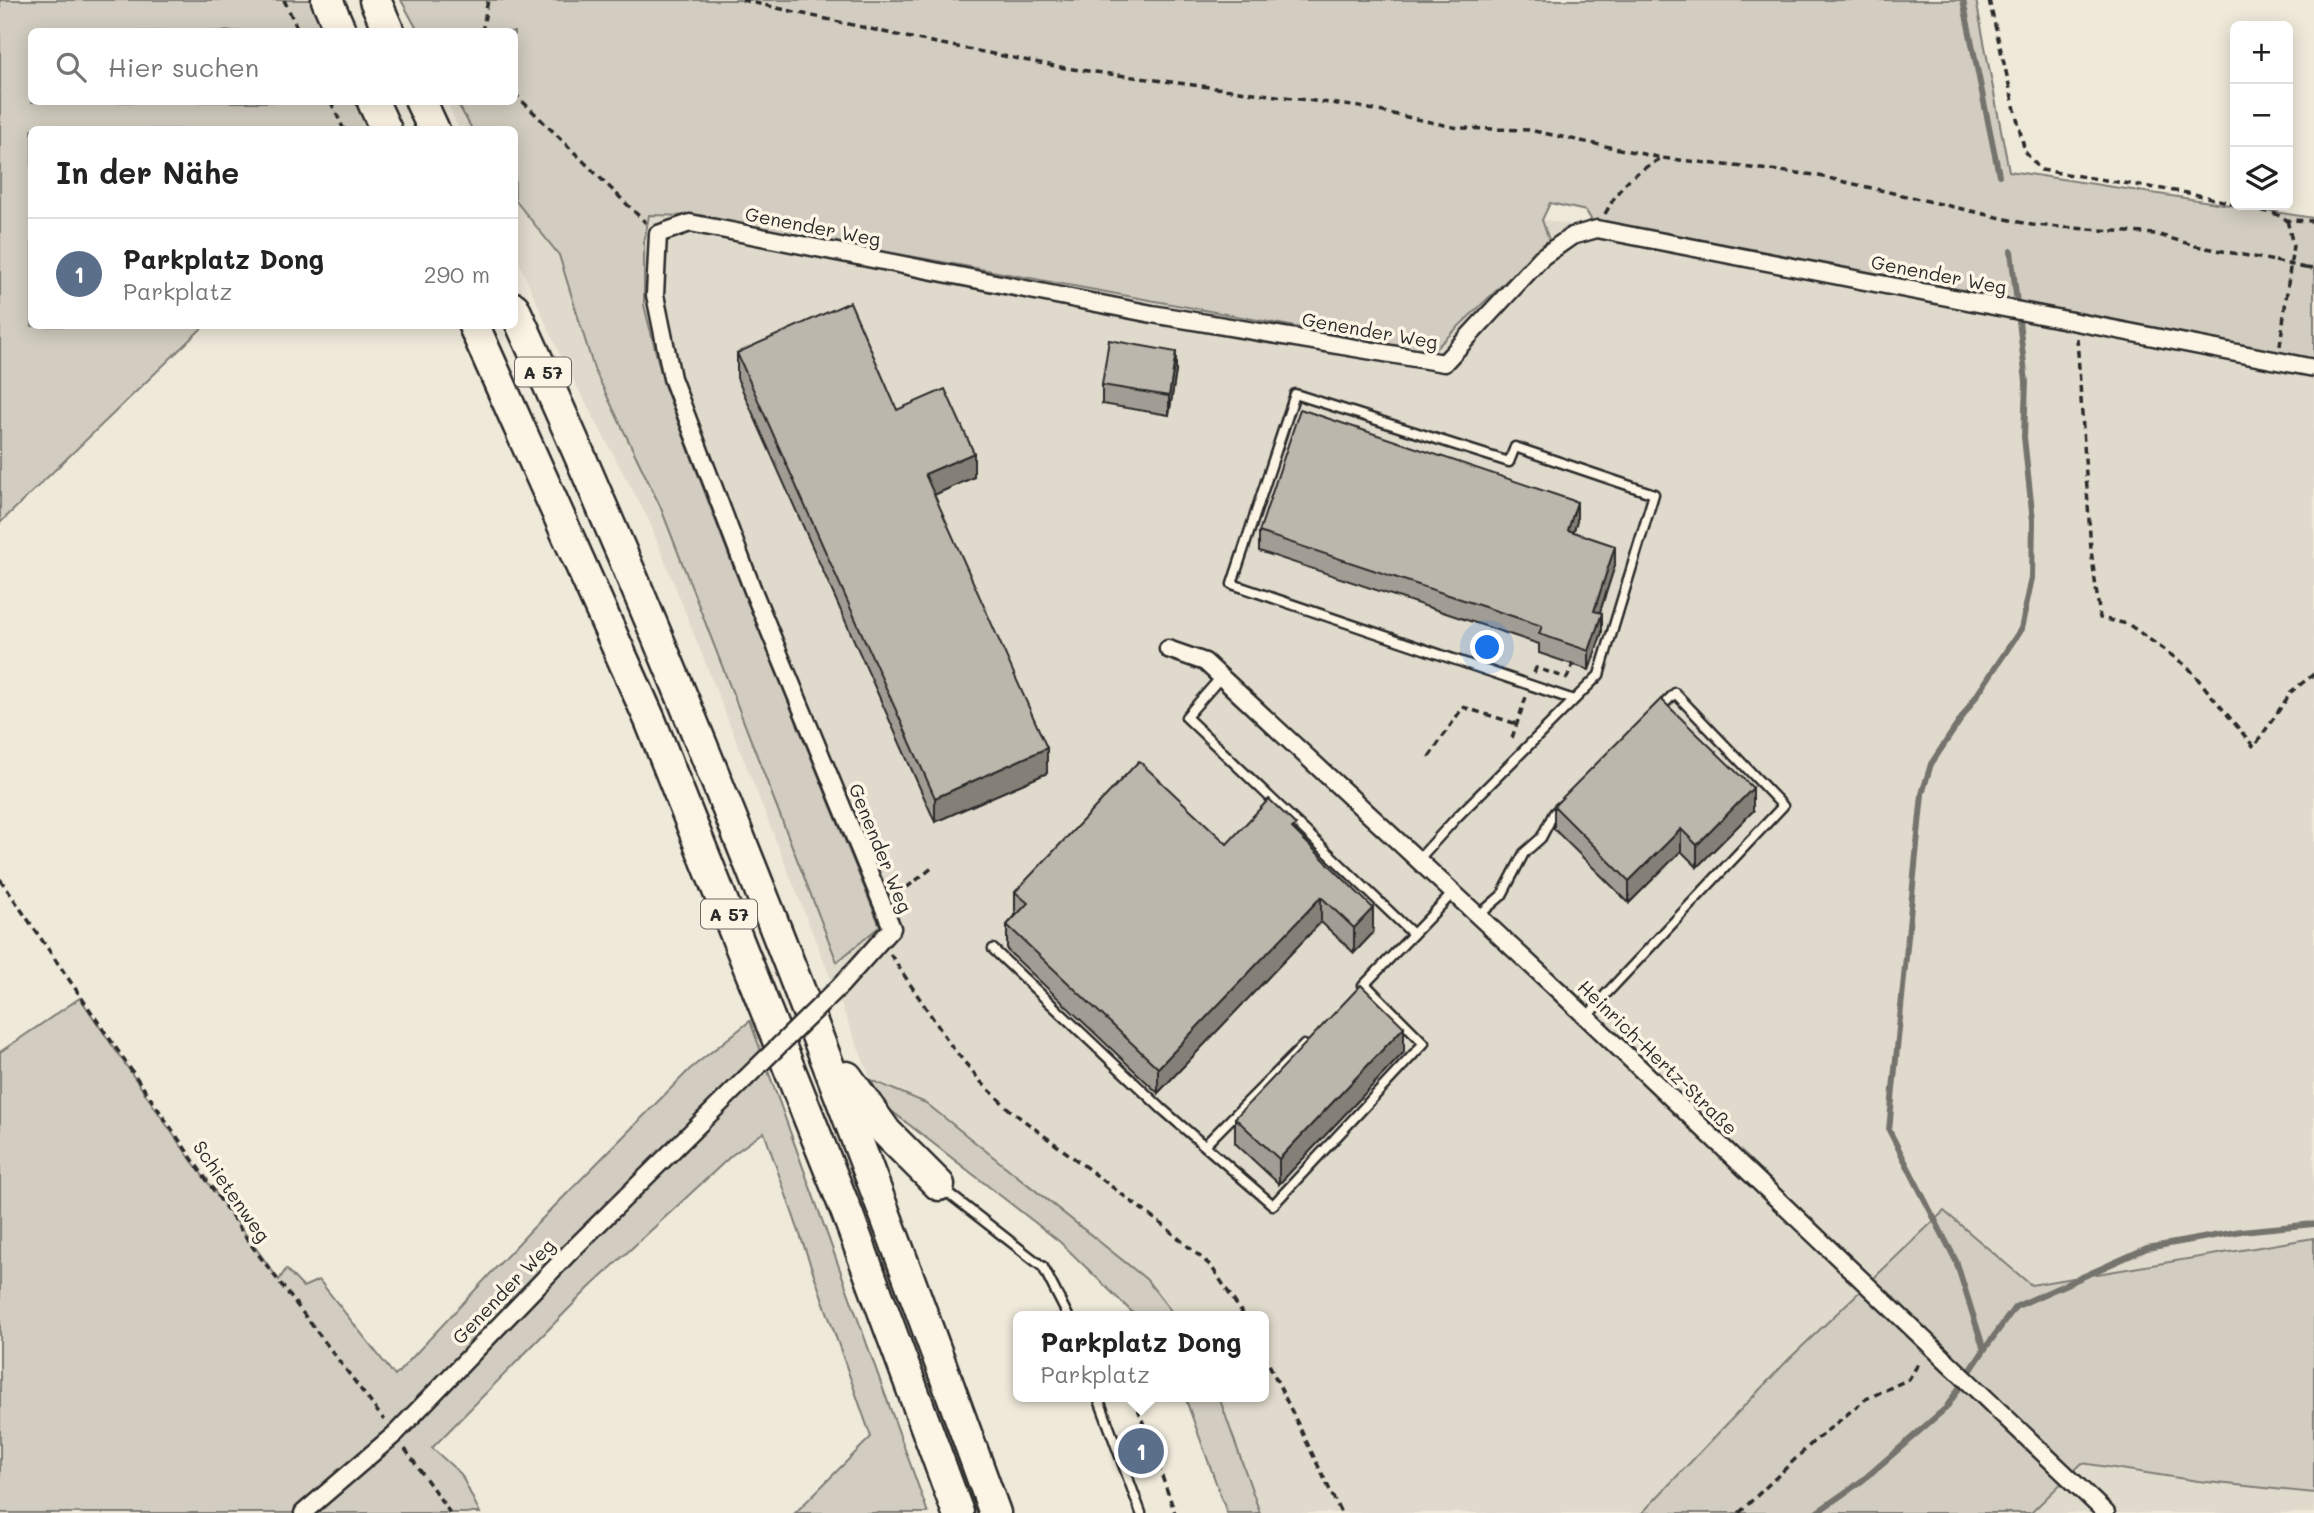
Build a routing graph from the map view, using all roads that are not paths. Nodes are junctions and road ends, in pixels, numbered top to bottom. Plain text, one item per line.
1 (327, 0) edge
2 (375, 0) edge
3 (339, 28) edge
4 (387, 28) edge
5 (374, 105) edge
6 (422, 105) edge
7 (384, 126) edge
8 (432, 126) edge
9 (518, 317) edge
10 (475, 329) edge
11 (2314, 368) edge
12 (1168, 649) dead end
13 (1221, 677) junction
14 (1574, 700) junction
15 (1648, 720) edge
16 (1570, 797) edge
17 (1418, 860) junction
18 (1453, 893) junction
19 (1478, 916) junction
20 (1413, 934) junction
21 (993, 948) dead end
22 (1365, 984) junction
23 (1356, 993) edge
24 (1587, 1017) junction
25 (811, 1019) junction
26 (1309, 1041) edge
27 (1205, 1145) junction
28 (939, 1185) joint
29 (1066, 1311) edge
30 (1100, 1402) edge
31 (303, 1513) edge
32 (958, 1513) edge
33 (995, 1513) edge
34 (1141, 1513) edge
35 (2106, 1513) edge

1 - 3 highway
2 - 4 highway
5 - 7 highway
6 - 8 highway
9 - 25 highway, A 57
10 - 32 highway, A 57
11 - 31 street, Genender Weg, bridge
12 - 13 street, Heinrich-Hertz-Straße
13 - 17 street, Heinrich-Hertz-Straße
13 - 20 lane
14 - 14 lane
14 - 17 lane
15 - 24 lane
16 - 19 lane
17 - 18 street, Heinrich-Hertz-Straße
18 - 19 street, Heinrich-Hertz-Straße
18 - 20 lane
19 - 24 street, Heinrich-Hertz-Straße
20 - 22 lane
21 - 27 lane
22 - 23 lane
22 - 27 lane
24 - 35 street, Heinrich-Hertz-Straße
25 - 28 highway
25 - 33 highway, A 57
26 - 27 lane
28 - 29 lane
30 - 34 lane

